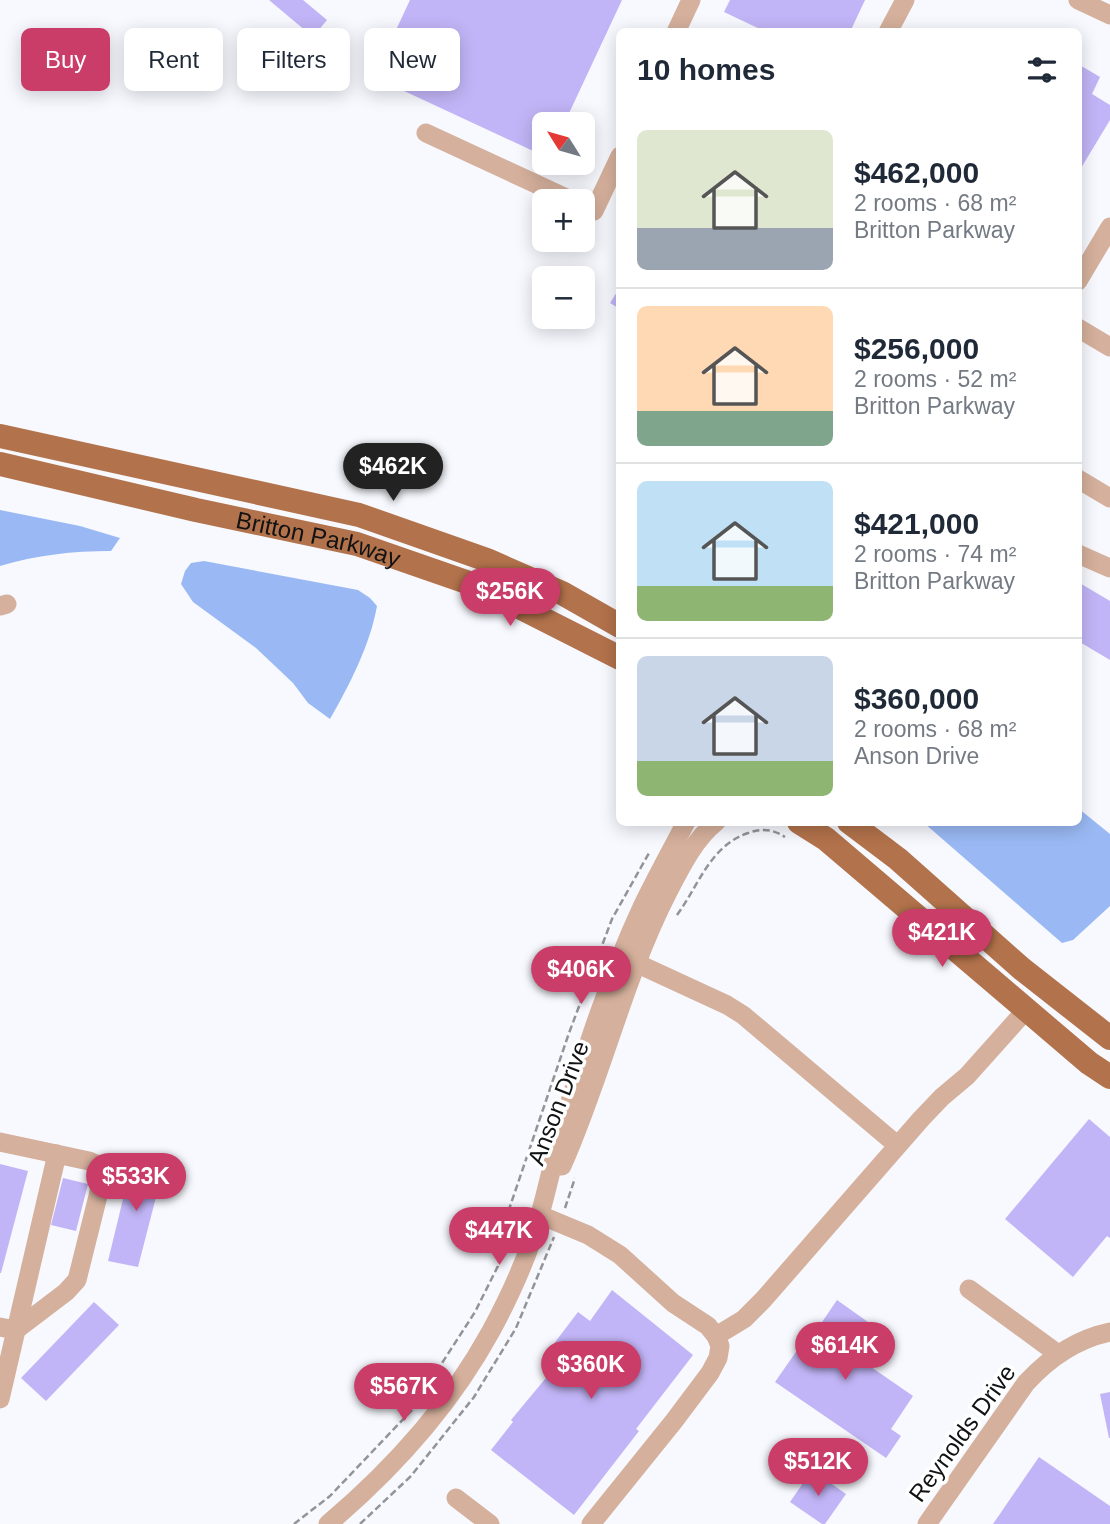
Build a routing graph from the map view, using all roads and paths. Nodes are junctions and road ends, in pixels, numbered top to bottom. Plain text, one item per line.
1 (691, 0) edge
2 (905, 0) edge
3 (1078, 0) edge
4 (1110, 15) edge
5 (678, 28) edge
6 (889, 28) edge
7 (426, 133) dead end
8 (616, 164) edge
9 (547, 189) edge
10 (595, 209) edge
11 (1110, 227) edge
12 (1082, 274) edge
13 (1082, 330) edge
14 (1110, 347) edge
15 (0, 436) edge
16 (0, 464) edge
17 (1082, 481) edge
18 (1110, 498) edge
19 (1082, 556) edge
20 (1110, 568) edge
21 (616, 624) edge
22 (616, 656) edge
23 (684, 826) edge
24 (711, 826) edge
25 (854, 826) edge
26 (795, 832) edge
27 (650, 853) dead end
28 (676, 916) dead end
29 (636, 963) junction
30 (1026, 1010) junction
31 (1110, 1038) edge
32 (1110, 1077) edge
33 (0, 1142) edge
34 (897, 1145) junction
35 (57, 1154) junction
36 (578, 1171) dead end
37 (540, 1215) junction
38 (561, 1222) junction
39 (969, 1289) dead end
40 (8, 1328) edge
41 (1110, 1332) edge
42 (716, 1336) junction
43 (1058, 1354) junction
44 (0, 1399) edge
45 (456, 1498) dead end
46 (294, 1524) edge
47 (328, 1524) edge
48 (360, 1524) edge
49 (490, 1524) edge
50 (591, 1524) edge
51 (927, 1524) edge

1 - 5 street
2 - 6 street
3 - 4 street
7 - 9 street
8 - 10 street
11 - 12 street
13 - 14 street
15 - 21 main road, Britton Parkway
16 - 22 main road, Britton Parkway
17 - 18 street
19 - 20 street
23 - 37 street, Anson Drive
24 - 29 street, Anson Drive
25 - 31 main road
26 - 28 path
26 - 30 main road
27 - 46 path
29 - 34 street
29 - 37 street, Anson Drive
30 - 32 main road
30 - 34 street
33 - 35 street
34 - 42 street
35 - 40 street
35 - 40 street
36 - 38 path
37 - 38 street
37 - 47 street, Anson Drive
38 - 42 street
38 - 48 path
39 - 43 street
40 - 44 street
41 - 43 street, Reynolds Drive
42 - 50 street
43 - 51 street, Reynolds Drive
45 - 49 street

